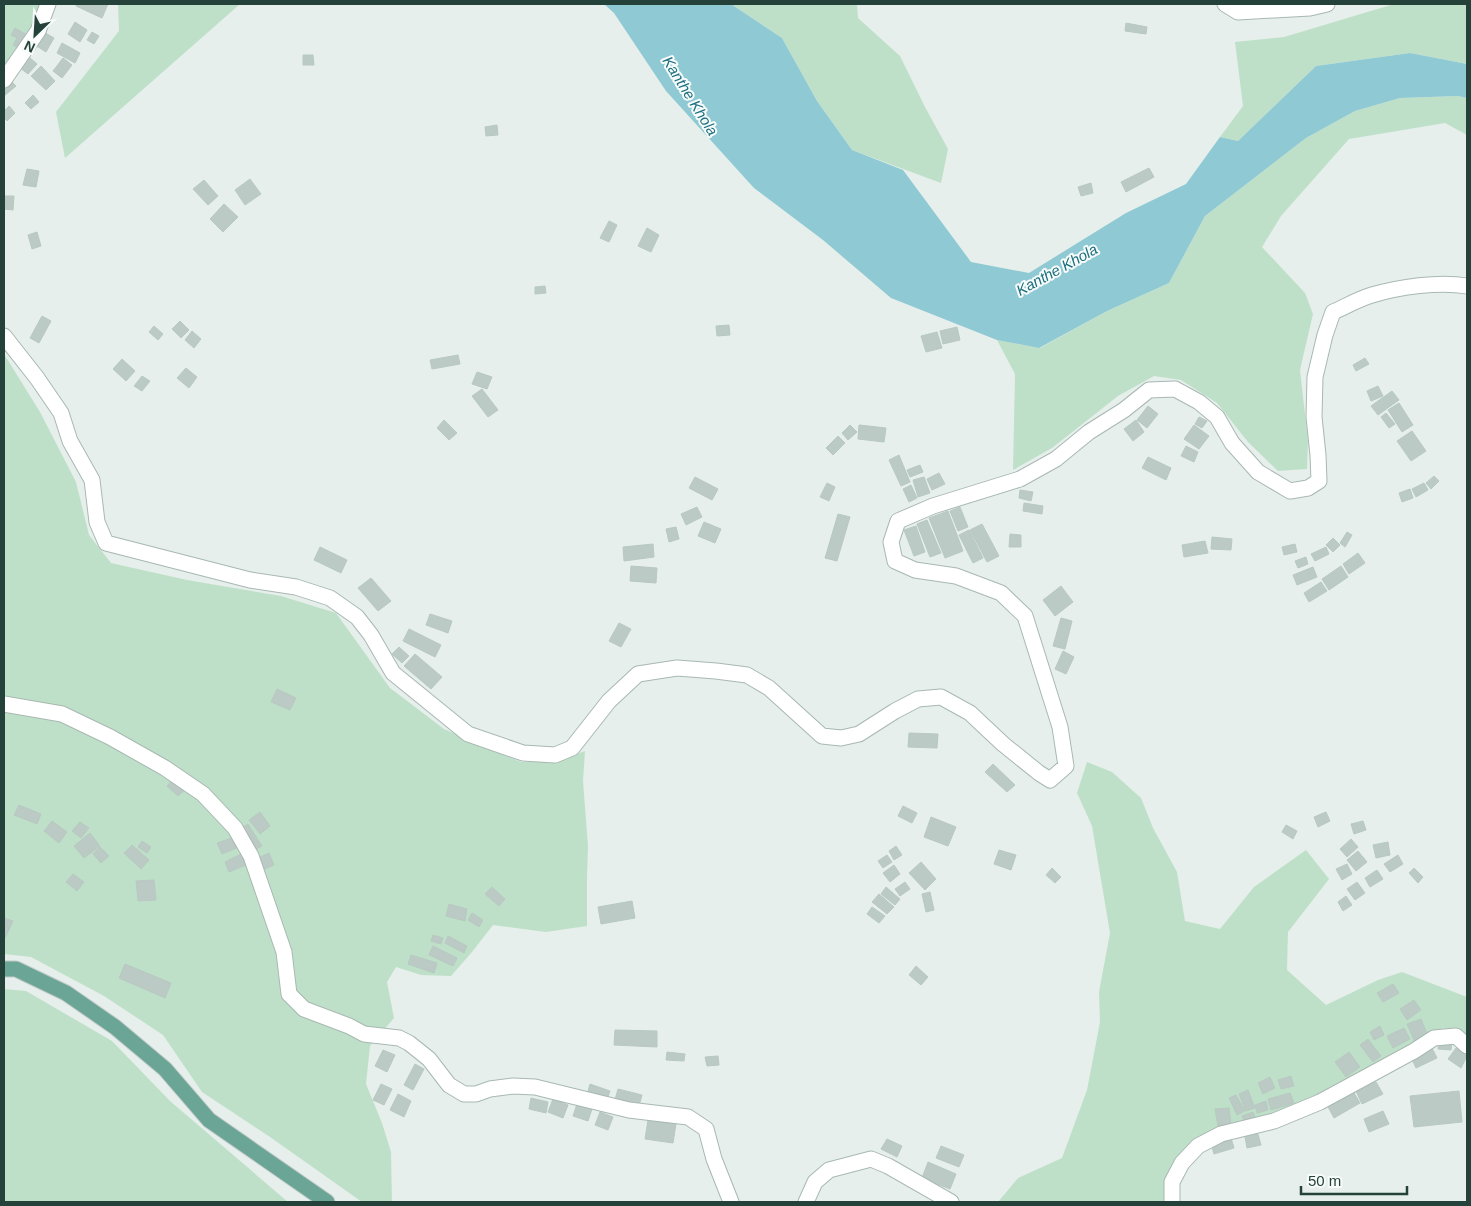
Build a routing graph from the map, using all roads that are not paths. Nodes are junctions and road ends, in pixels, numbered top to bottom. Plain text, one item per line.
1 (48, 4) edge
2 (1225, 4) edge
3 (1327, 4) edge
4 (4, 80) edge
5 (1467, 286) edge
6 (4, 336) edge
7 (4, 704) edge
8 (4, 969) edge
9 (1467, 1046) edge
10 (327, 1202) edge
11 (731, 1202) edge
12 (806, 1202) edge
13 (951, 1202) edge
14 (1172, 1202) edge

1 - 4 street
2 - 3 street
5 - 6 street
7 - 11 street
8 - 10 main road
9 - 14 street
12 - 13 street

